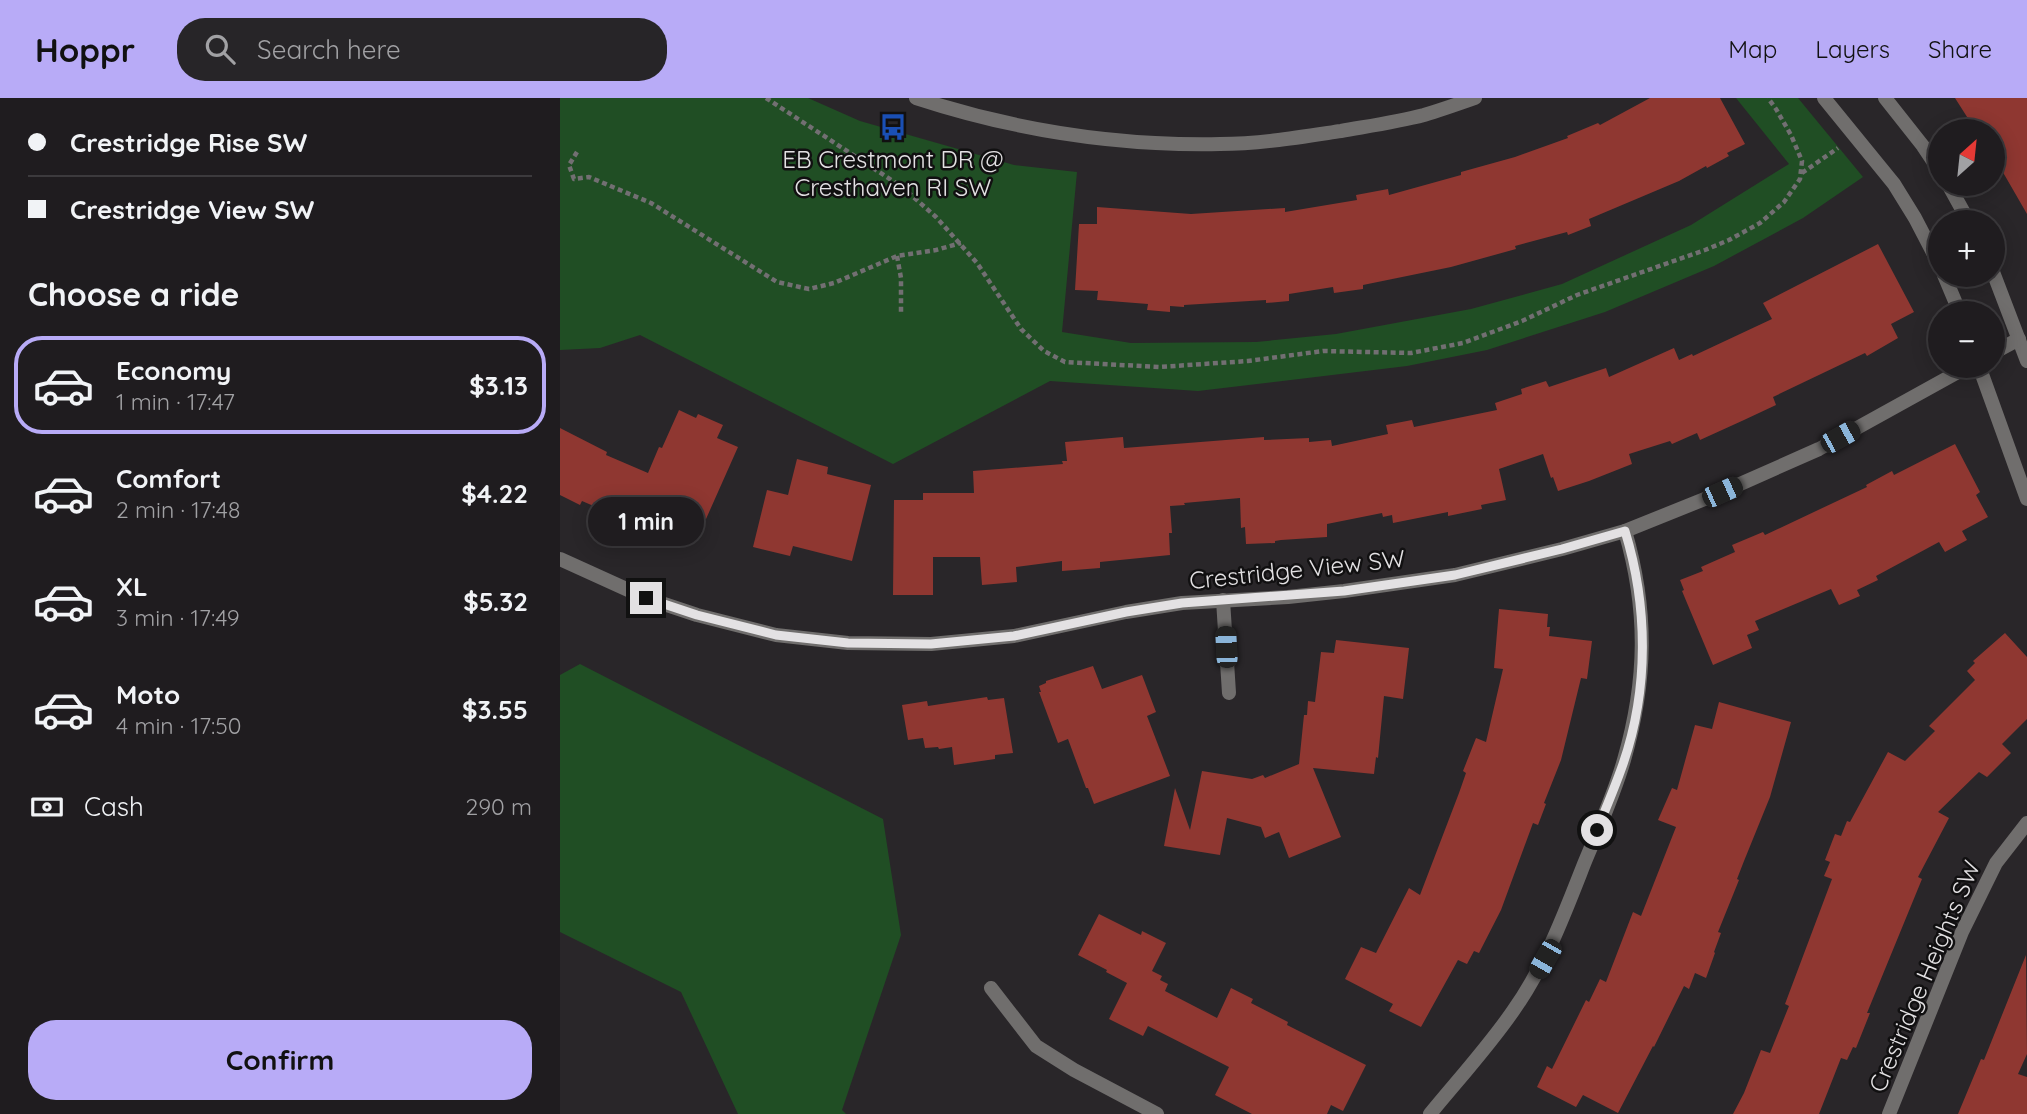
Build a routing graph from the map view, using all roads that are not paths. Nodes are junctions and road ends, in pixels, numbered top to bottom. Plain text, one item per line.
1 (916, 98) edge
2 (1475, 98) edge
3 (1824, 98) edge
4 (1885, 98) edge
5 (1928, 154) edge
6 (1928, 244) edge
7 (1999, 287) edge
8 (2019, 339) junction
9 (2005, 347) edge
10 (2027, 361) edge
11 (1947, 378) edge
12 (1983, 378) edge
13 (2027, 499) edge
14 (1625, 531) junction
15 (560, 559) edge
16 (1223, 600) junction
17 (1229, 693) dead end
18 (2027, 823) edge
19 (991, 988) dead end
20 (1157, 1114) edge
21 (1430, 1114) edge
22 (1889, 1114) edge

1 - 2 street
3 - 6 street
4 - 5 street
7 - 8 street
8 - 9 street
8 - 10 street
11 - 14 street, Crestridge View SW
12 - 13 street
14 - 16 street, Crestridge View SW
14 - 21 street
15 - 16 street, Crestridge View SW
16 - 17 street
18 - 22 street, Crestridge Heights SW
19 - 20 street

